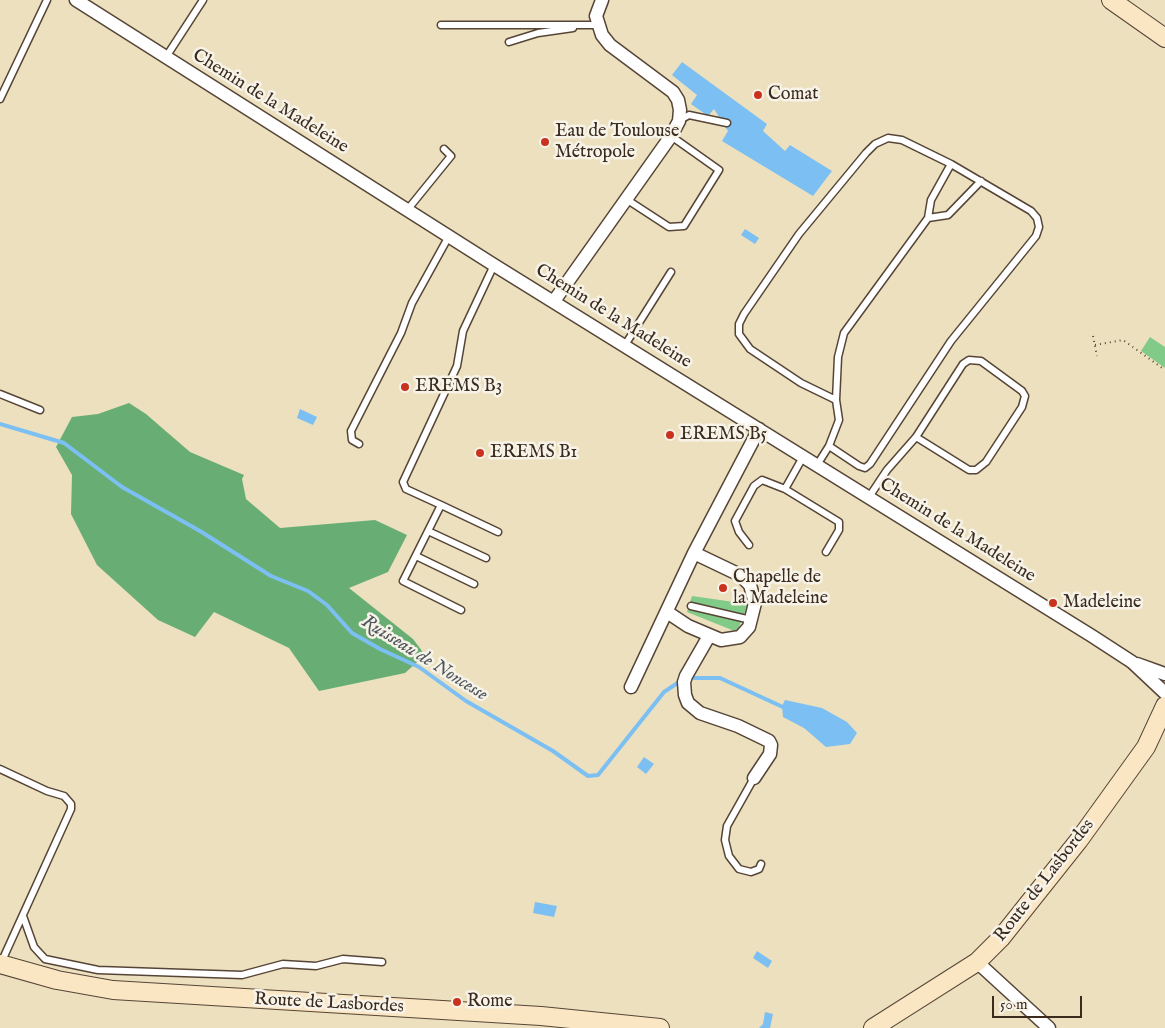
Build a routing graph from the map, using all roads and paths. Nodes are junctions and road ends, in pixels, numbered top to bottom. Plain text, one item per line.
1 (47, 0) edge
2 (76, 0) edge
3 (203, 0) edge
4 (602, 0) edge
5 (1111, 0) edge
6 (441, 25) dead end
7 (597, 25) junction
8 (1165, 38) edge
9 (509, 42) dead end
10 (166, 58) junction
11 (0, 99) edge
12 (679, 120) junction
13 (727, 123) dead end
14 (671, 136) junction
15 (444, 149) dead end
16 (951, 164) junction
17 (981, 181) junction
18 (626, 199) junction
19 (408, 209) junction
20 (928, 218) junction
21 (449, 236) junction
22 (494, 265) junction
23 (671, 272) dead end
24 (554, 301) junction
25 (1093, 336) dead end
26 (624, 345) junction
27 (1095, 345) junction
28 (1097, 356) dead end
29 (1165, 370) edge
30 (0, 394) edge
31 (836, 400) junction
32 (40, 410) dead end
33 (759, 429) junction
34 (916, 437) junction
35 (359, 444) dead end
36 (829, 446) junction
37 (803, 457) junction
38 (817, 466) junction
39 (785, 489) junction
40 (869, 497) junction
41 (441, 505) junction
42 (428, 530) junction
43 (498, 532) dead end
44 (749, 545) dead end
45 (826, 552) dead end
46 (694, 554) junction
47 (416, 556) junction
48 (486, 558) dead end
49 (474, 584) dead end
50 (691, 606) dead end
51 (462, 610) dead end
52 (667, 612) junction
53 (752, 620) junction
54 (708, 636) junction
55 (1132, 662) junction
56 (1165, 674) edge
57 (631, 687) dead end
58 (1165, 693) edge
59 (1165, 706) edge
60 (1165, 730) edge
61 (1146, 747) junction
62 (0, 769) edge
63 (754, 778) joint
64 (761, 864) dead end
65 (24, 916) junction
66 (2, 957) edge
67 (382, 962) dead end
68 (977, 962) junction
69 (660, 1028) edge
70 (873, 1028) edge
71 (1049, 1028) edge

1 - 11 lane
2 - 10 street, Chemin de la Madeleine
3 - 10 lane
4 - 7 street
5 - 8 street
6 - 7 lane
7 - 9 lane
7 - 12 street
10 - 19 street, Chemin de la Madeleine
12 - 13 lane
12 - 14 street
14 - 18 street
14 - 18 lane
15 - 19 lane
16 - 17 lane
16 - 20 lane
16 - 31 lane
17 - 20 lane
17 - 36 lane
18 - 24 street
19 - 21 street, Chemin de la Madeleine
20 - 31 lane
21 - 22 street, Chemin de la Madeleine
21 - 35 lane
22 - 24 street, Chemin de la Madeleine
22 - 41 lane
23 - 26 lane
24 - 26 street, Chemin de la Madeleine
25 - 27 path
26 - 33 street, Chemin de la Madeleine
27 - 28 path
27 - 29 path
30 - 32 lane
31 - 36 lane
33 - 37 street, Chemin de la Madeleine
33 - 46 street
34 - 34 lane
34 - 40 lane
36 - 38 lane
37 - 38 street, Chemin de la Madeleine
37 - 39 lane
38 - 40 street, Chemin de la Madeleine
39 - 44 lane
39 - 45 lane
40 - 55 street, Chemin de la Madeleine
41 - 42 lane
41 - 43 lane
42 - 47 lane
42 - 48 lane
46 - 52 street
46 - 53 street
47 - 49 lane
47 - 51 lane
50 - 53 lane
52 - 54 street
52 - 57 street
53 - 54 street
54 - 63 street
55 - 56 street, Chemin de la Madeleine
55 - 58 street, Chemin de la Madeleine
59 - 61 street, Route de Lasbordes
60 - 61 street, Route de Lasbordes
61 - 68 street, Route de Lasbordes
62 - 65 lane
63 - 64 lane
65 - 66 lane
65 - 67 lane
66 - 69 street, Route de Lasbordes
68 - 70 street, Route de Lasbordes
68 - 71 street

